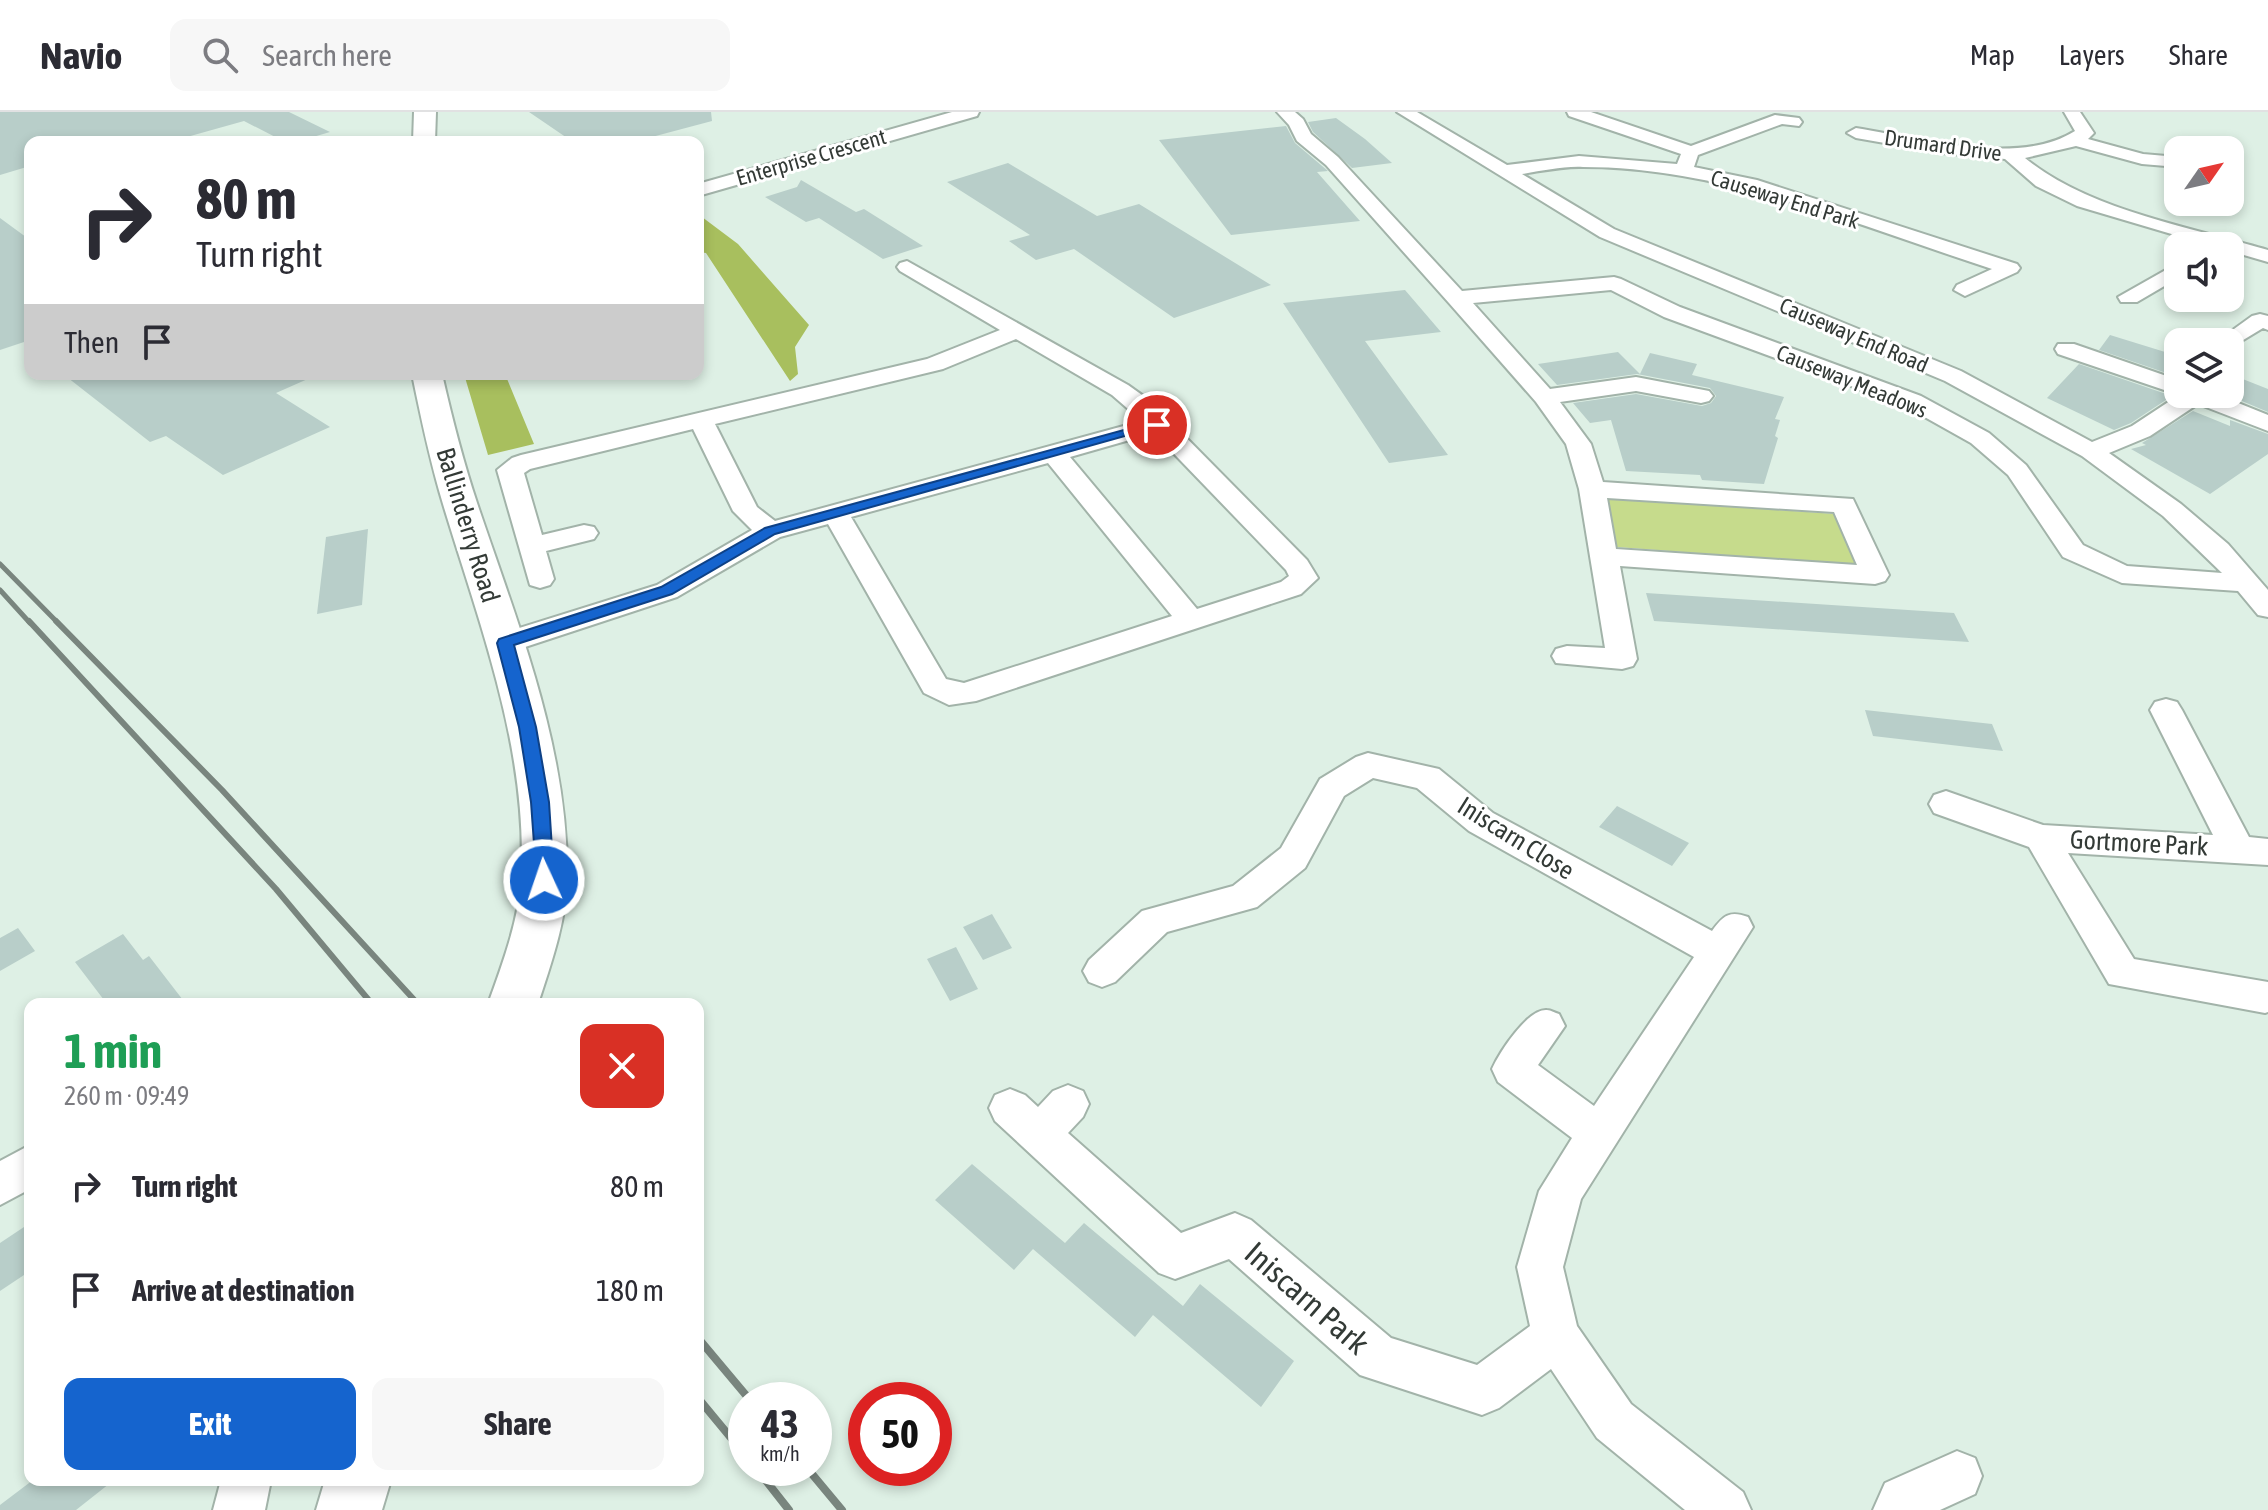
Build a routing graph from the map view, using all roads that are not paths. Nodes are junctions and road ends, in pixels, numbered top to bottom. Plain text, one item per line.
1 (425, 112) edge
2 (971, 112) edge
3 (1285, 112) edge
4 (1405, 112) edge
5 (1575, 112) edge
6 (2072, 112) edge
7 (1793, 122) dead end
8 (1856, 133) dead end
9 (424, 136) edge
10 (2076, 141) junction
11 (2011, 155) junction
12 (1687, 161) junction
13 (2164, 161) edge
14 (1505, 171) junction
15 (704, 188) edge
16 (2268, 256) edge
17 (906, 267) dead end
18 (2164, 277) edge
19 (1965, 290) dead end
20 (2129, 297) dead end
21 (1457, 298) junction
22 (2268, 323) edge
23 (1018, 331) junction
24 (2244, 331) edge
25 (2066, 349) dead end
26 (428, 380) edge
27 (2164, 383) edge
28 (1544, 397) junction
29 (1701, 397) dead end
30 (2175, 408) edge
31 (2230, 408) edge
32 (700, 419) junction
33 (2268, 424) edge
34 (1157, 425) junction
35 (2091, 451) junction
36 (1054, 453) junction
37 (1592, 489) junction
38 (835, 513) junction
39 (770, 531) junction
40 (584, 533) dead end
41 (531, 546) junction
42 (1605, 557) junction
43 (540, 579) dead end
44 (2244, 583) junction
45 (2268, 608) edge
46 (1191, 620) junction
47 (505, 643) junction
48 (1567, 656) dead end
49 (2166, 710) dead end
50 (1946, 804) dead end
51 (2041, 838) junction
52 (2253, 850) edge
53 (1102, 971) dead end
54 (2265, 997) dead end
55 (515, 998) edge
56 (1545, 1026) dead end
57 (1039, 1116) dead end
58 (1598, 1133) junction
59 (24, 1169) edge
60 (0, 1185) edge
61 (1556, 1336) junction
62 (1957, 1476) dead end
63 (245, 1486) edge
64 (356, 1486) edge
65 (239, 1510) edge
66 (349, 1510) edge
67 (1725, 1510) edge
68 (1899, 1510) edge

1 - 9 main road
2 - 15 street, Enterprise Crescent
3 - 21 street
4 - 14 street, Causeway End Road
5 - 12 street
6 - 10 street
7 - 12 street
8 - 11 street, Drumard Drive
10 - 11 street, Drumard Drive
10 - 13 street
11 - 16 street
12 - 14 street, Causeway End Park
12 - 19 street, Causeway End Park
14 - 35 street, Causeway End Road
17 - 23 street
18 - 20 street
21 - 28 street
21 - 44 street, Causeway Meadows
22 - 24 street
23 - 32 street
23 - 34 street
25 - 27 street
26 - 47 main road, Ballinderry Road
28 - 29 street
28 - 37 street
30 - 35 street
31 - 33 street
32 - 39 street
32 - 41 street
34 - 36 street
34 - 46 street
35 - 44 street, Causeway End Road
36 - 38 street
36 - 46 street
37 - 42 street
37 - 42 street
38 - 39 street
38 - 46 street
39 - 47 street
40 - 41 street
41 - 43 street
42 - 48 street
44 - 45 street, Causeway End Road
47 - 55 main road, Ballinderry Road
49 - 52 street, Gortmore Park
50 - 51 street, Gortmore Park
51 - 52 street, Gortmore Park
51 - 54 street, Gortmore Park
53 - 58 street, Iniscarn Close
56 - 58 street
57 - 61 street, Iniscarn Park
58 - 61 street
59 - 60 street
61 - 67 street
62 - 68 street
63 - 65 street
64 - 66 main road

